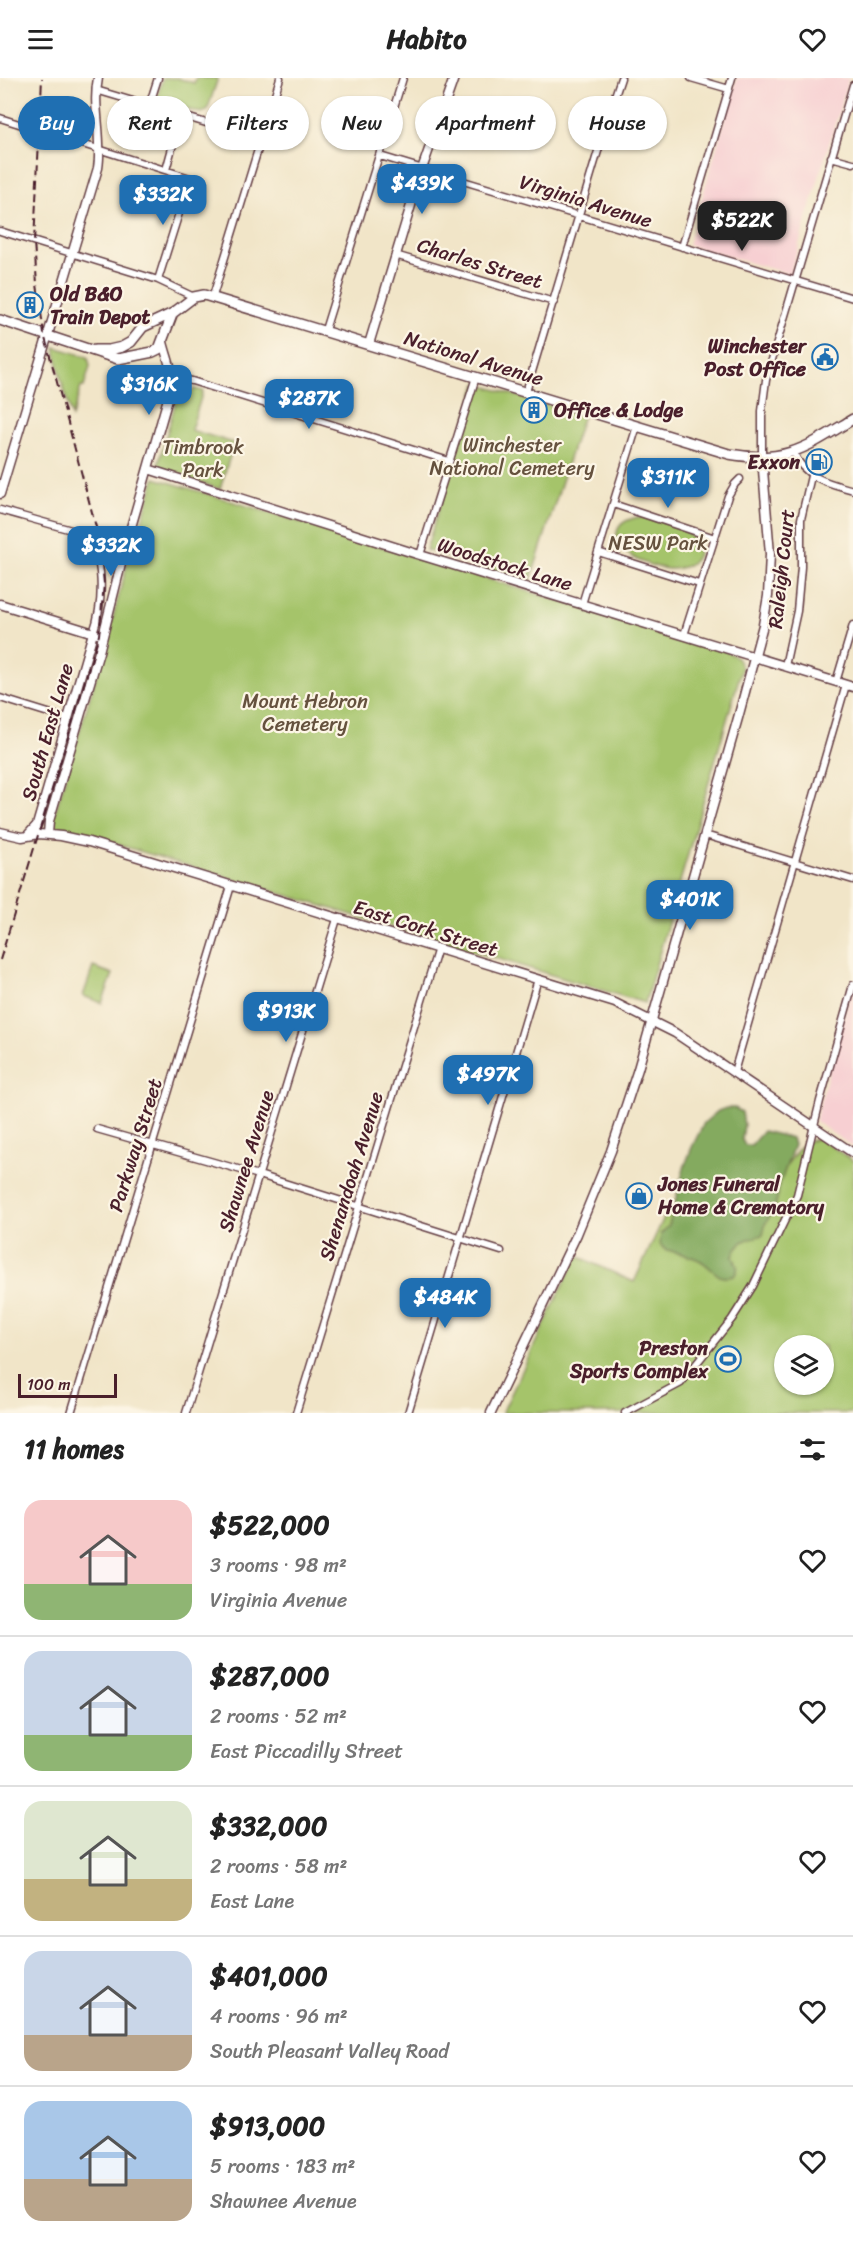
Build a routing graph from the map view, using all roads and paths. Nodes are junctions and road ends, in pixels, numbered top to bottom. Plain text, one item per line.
1 (98, 78) edge
2 (158, 78) edge
3 (280, 78) edge
4 (403, 78) edge
5 (454, 78) edge
6 (621, 78) edge
7 (691, 78) edge
8 (732, 78) edge
9 (853, 85) edge
10 (729, 89) junction
11 (96, 90) junction
12 (116, 96) edge
13 (152, 96) edge
14 (275, 96) edge
15 (0, 118) edge
16 (99, 150) junction
17 (172, 150) edge
18 (258, 150) edge
19 (380, 156) junction
20 (831, 157) junction
21 (853, 163) edge
22 (422, 169) junction
23 (166, 170) junction
24 (580, 216) junction
25 (0, 231) edge
26 (682, 247) junction
27 (72, 254) junction
28 (395, 255) junction
29 (158, 280) junction
30 (795, 280) junction
31 (213, 296) junction
32 (194, 297) junction
33 (853, 298) edge
34 (554, 302) junction
35 (173, 313) junction
36 (0, 320) edge
37 (150, 325) junction
38 (326, 330) junction
39 (48, 335) junction
40 (136, 336) junction
41 (163, 339) junction
42 (369, 344) junction
43 (95, 350) junction
44 (149, 352) junction
45 (170, 364) junction
46 (476, 377) junction
47 (173, 378) junction
48 (526, 392) junction
49 (853, 419) edge
50 (637, 426) junction
51 (794, 453) junction
52 (762, 458) junction
53 (449, 461) junction
54 (148, 470) junction
55 (811, 476) junction
56 (740, 479) dead end
57 (853, 490) edge
58 (0, 494) edge
59 (613, 504) junction
60 (0, 510) edge
61 (715, 538) junction
62 (598, 552) junction
63 (420, 555) junction
64 (699, 584) junction
65 (0, 604) edge
66 (582, 604) junction
67 (853, 625) edge
68 (93, 633) junction
69 (684, 635) junction
70 (103, 636) junction
71 (755, 658) junction
72 (785, 666) junction
73 (836, 681) junction
74 (849, 686) edge
75 (0, 698) edge
76 (68, 719) junction
77 (0, 832) edge
78 (48, 834) junction
79 (705, 835) junction
80 (26, 837) junction
81 (796, 863) junction
82 (853, 880) edge
83 (231, 886) junction
84 (337, 919) junction
85 (438, 948) junction
86 (538, 979) junction
87 (853, 985) edge
88 (651, 1021) junction
89 (734, 1072) junction
90 (814, 1126) junction
91 (97, 1129) dead end
92 (152, 1144) junction
93 (853, 1153) edge
94 (259, 1175) junction
95 (359, 1207) junction
96 (460, 1239) junction
97 (501, 1251) dead end
98 (71, 1413) edge
99 (186, 1413) edge
100 (296, 1413) edge
101 (408, 1413) edge
102 (491, 1413) edge
103 (625, 1413) edge

1 - 11 street
2 - 13 street
3 - 14 street
4 - 19 street
5 - 22 street
6 - 24 street
7 - 10 street
8 - 10 street
9 - 20 street
10 - 26 street
11 - 12 street
11 - 16 street
15 - 16 street
16 - 23 street
16 - 27 street
17 - 23 street
18 - 31 street
19 - 22 street, Virginia Avenue
19 - 38 street
20 - 21 street
20 - 30 street
22 - 24 street, Virginia Avenue
22 - 28 street
23 - 29 street
24 - 26 street, Virginia Avenue
24 - 34 street
25 - 27 street
26 - 30 street, Virginia Avenue
27 - 29 street
27 - 39 street
28 - 34 street, Charles Street
28 - 42 street
29 - 32 street
30 - 33 street, Virginia Avenue
30 - 52 street
31 - 32 main road, National Avenue
31 - 38 main road, National Avenue
32 - 35 main road
34 - 48 street
35 - 37 main road
35 - 41 main road
36 - 39 main road
37 - 40 main road
37 - 41 main road
38 - 42 main road, National Avenue
39 - 43 main road
39 - 58 street
40 - 43 main road
40 - 44 main road
41 - 44 main road
41 - 45 street
42 - 46 main road, National Avenue
43 - 44 main road
44 - 45 street
45 - 47 street
46 - 48 main road, National Avenue
46 - 53 street
47 - 53 street
47 - 54 street, South East Lane
48 - 50 main road, National Avenue
49 - 51 main road
50 - 52 main road, National Avenue
50 - 59 street
51 - 52 main road, National Avenue
51 - 55 street
52 - 71 street
53 - 63 street
54 - 63 street, Woodstock Lane
54 - 70 street, South East Lane
55 - 57 street
55 - 72 street, Raleigh Court
56 - 61 street
59 - 61 street
59 - 62 street
60 - 68 street
61 - 64 street
62 - 64 street
62 - 66 street
63 - 66 street, Woodstock Lane
64 - 69 street
65 - 68 street
66 - 69 street, Woodstock Lane
67 - 73 street
68 - 70 street
68 - 76 street, South East Lane
69 - 71 street, Woodstock Lane
70 - 78 street, South East Lane
71 - 72 street, Woodstock Lane
71 - 79 street
72 - 73 street, Woodstock Lane
73 - 74 street, Woodstock Lane
74 - 81 street
75 - 76 street
76 - 80 street, South East Lane
77 - 80 street, East Cork Street
78 - 80 street, East Cork Street
78 - 83 street, East Cork Street
79 - 81 street
79 - 88 street
81 - 82 street
81 - 89 street
83 - 84 street, East Cork Street
83 - 92 street, Parkway Street
84 - 85 street, East Cork Street
84 - 94 street, Shawnee Avenue
85 - 86 street, East Cork Street
85 - 95 street, Shenandoah Avenue
86 - 88 street, East Cork Street
86 - 96 street
87 - 90 street
88 - 89 street, East Cork Street
88 - 102 street
89 - 90 street, East Cork Street
90 - 93 street, East Cork Street
90 - 103 street
91 - 92 street
92 - 94 street
92 - 98 street, Parkway Street
94 - 95 street
94 - 99 street, Shawnee Avenue
95 - 96 street
95 - 100 street, Shenandoah Avenue
96 - 97 street
96 - 101 street

